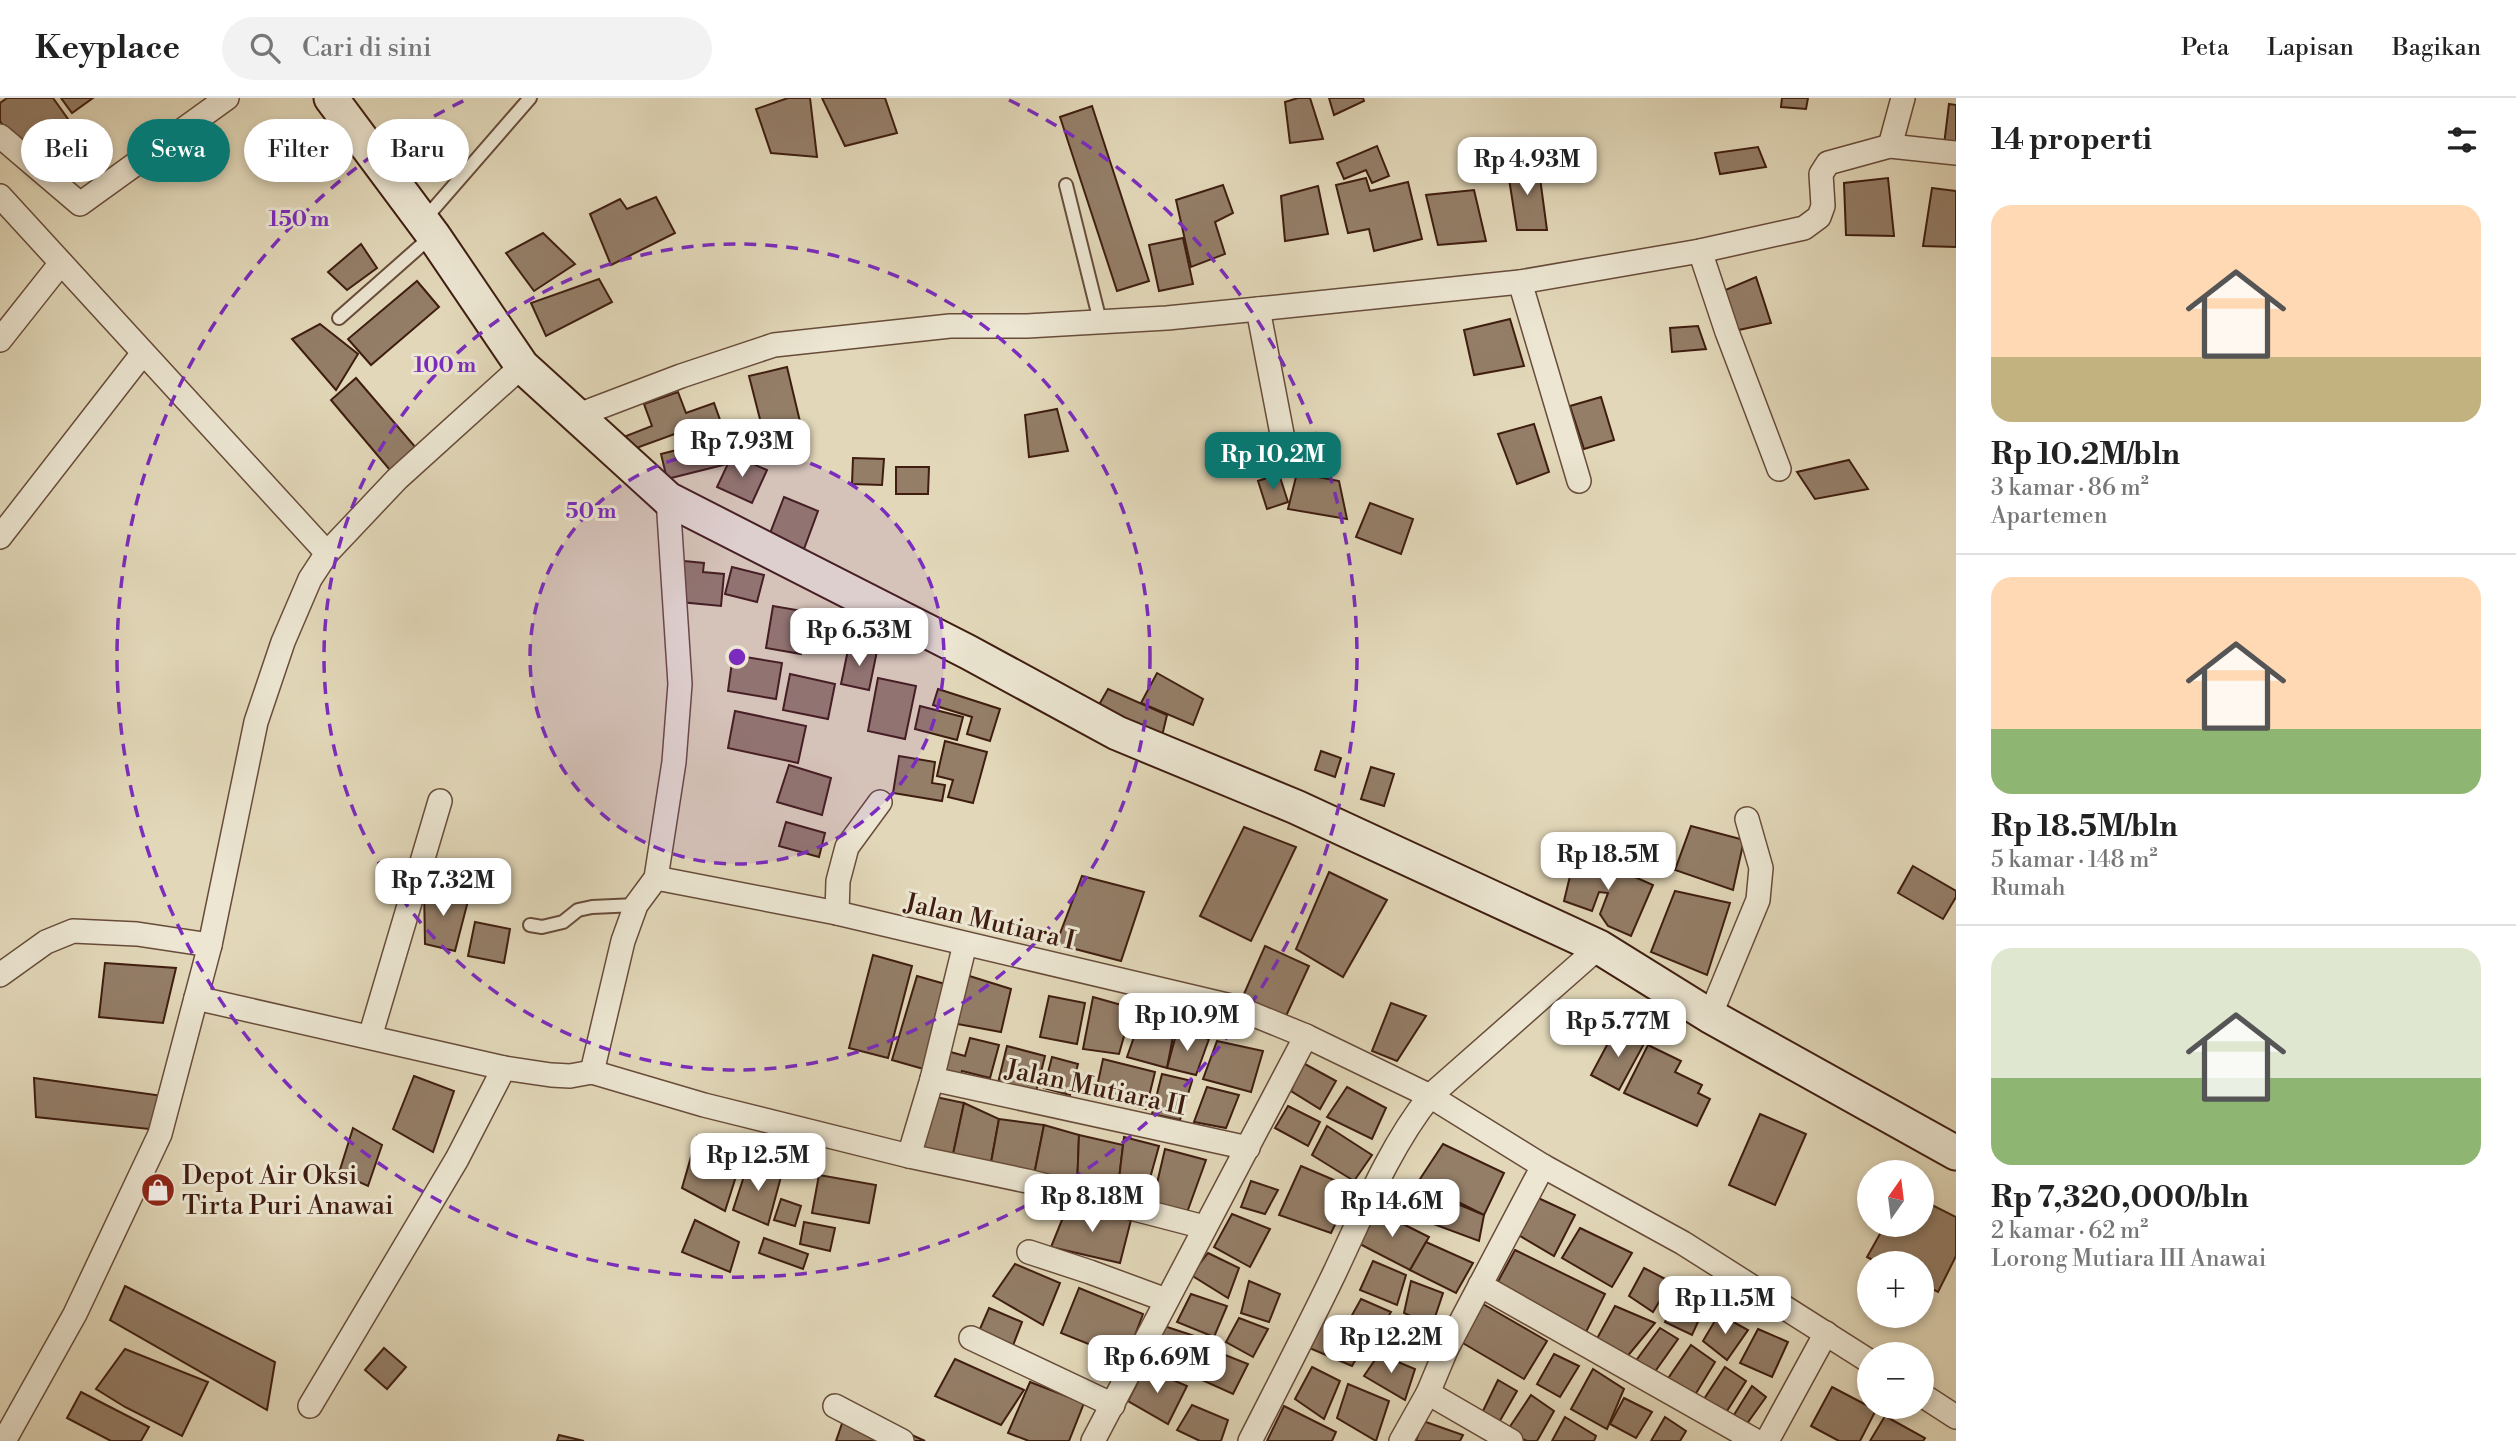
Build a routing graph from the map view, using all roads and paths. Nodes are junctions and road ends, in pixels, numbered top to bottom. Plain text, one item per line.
1 (227, 98) edge
2 (331, 98) edge
3 (530, 98) edge
4 (1903, 98) edge
5 (0, 136) edge
6 (1890, 146) junction
7 (1956, 153) edge
8 (1066, 185) dead end
9 (0, 196) edge
10 (428, 228) junction
11 (1700, 251) junction
12 (61, 263) junction
13 (1520, 282) junction
14 (1258, 309) junction
15 (340, 318) dead end
16 (1100, 321) junction
17 (0, 340) edge
18 (143, 353) junction
19 (522, 366) junction
20 (576, 416) junction
21 (1287, 465) dead end
22 (1779, 468) dead end
23 (1579, 481) dead end
24 (668, 499) junction
25 (0, 537) edge
26 (327, 553) junction
27 (440, 801) dead end
28 (880, 802) dead end
29 (1747, 819) dead end
30 (656, 878) junction
31 (636, 905) junction
32 (837, 913) junction
33 (530, 925) dead end
34 (965, 944) junction
35 (210, 945) junction
36 (1599, 947) junction
37 (0, 975) edge
38 (196, 998) junction
39 (1710, 1016) junction
40 (1306, 1036) junction
41 (370, 1037) junction
42 (504, 1068) junction
43 (592, 1072) junction
44 (932, 1079) junction
45 (1430, 1096) junction
46 (1248, 1149) junction
47 (1956, 1153) edge
48 (909, 1156) junction
49 (1543, 1166) junction
50 (1204, 1227) junction
51 (1029, 1252) dead end
52 (1480, 1285) junction
53 (1166, 1300) junction
54 (1826, 1333) junction
55 (971, 1338) dead end
56 (1857, 1353) edge
57 (1427, 1394) junction
58 (1934, 1403) edge
59 (1113, 1405) junction
60 (310, 1406) dead end
61 (835, 1406) dead end
62 (1956, 1417) edge
63 (4, 1441) edge
64 (902, 1441) edge
65 (1093, 1441) edge
66 (1250, 1441) edge
67 (1401, 1441) edge
68 (1511, 1441) edge
69 (1756, 1441) edge
70 (1768, 1441) edge

1 - 5 street
2 - 10 street
3 - 10 lane
4 - 6 street
6 - 7 street
6 - 11 street
8 - 16 lane
9 - 12 street
10 - 15 lane
10 - 19 street
11 - 13 street
11 - 22 street
12 - 17 street
12 - 18 street
13 - 14 street
13 - 23 street
14 - 16 street
14 - 21 street
16 - 20 street
18 - 25 street
18 - 26 street
19 - 20 street
19 - 26 street
20 - 24 street
24 - 30 street
24 - 36 street
26 - 35 street
27 - 41 street
28 - 32 street
29 - 39 street
30 - 31 street
30 - 32 street, Jalan Mutiara I
31 - 33 lane
31 - 43 street
32 - 34 street, Jalan Mutiara I
34 - 40 street, Jalan Mutiara I
34 - 44 street
35 - 37 street
35 - 38 street
36 - 39 street
36 - 45 street
38 - 41 street
38 - 63 street
39 - 47 street
40 - 45 street, Jalan Mutiara I
40 - 46 street
41 - 42 street
42 - 43 street
42 - 60 street
43 - 48 street
44 - 46 street, Jalan Mutiara II
44 - 48 street
45 - 49 street, Jalan Mutiara I
45 - 66 street
46 - 50 street
48 - 50 street
49 - 52 street
49 - 54 street, Jalan Mutiara I
50 - 53 street
51 - 53 street
52 - 57 street
52 - 69 street
53 - 59 street
54 - 56 street, Jalan Mutiara I
54 - 70 street
55 - 59 street
57 - 67 street
57 - 68 street
58 - 62 street
59 - 65 street
61 - 64 street

